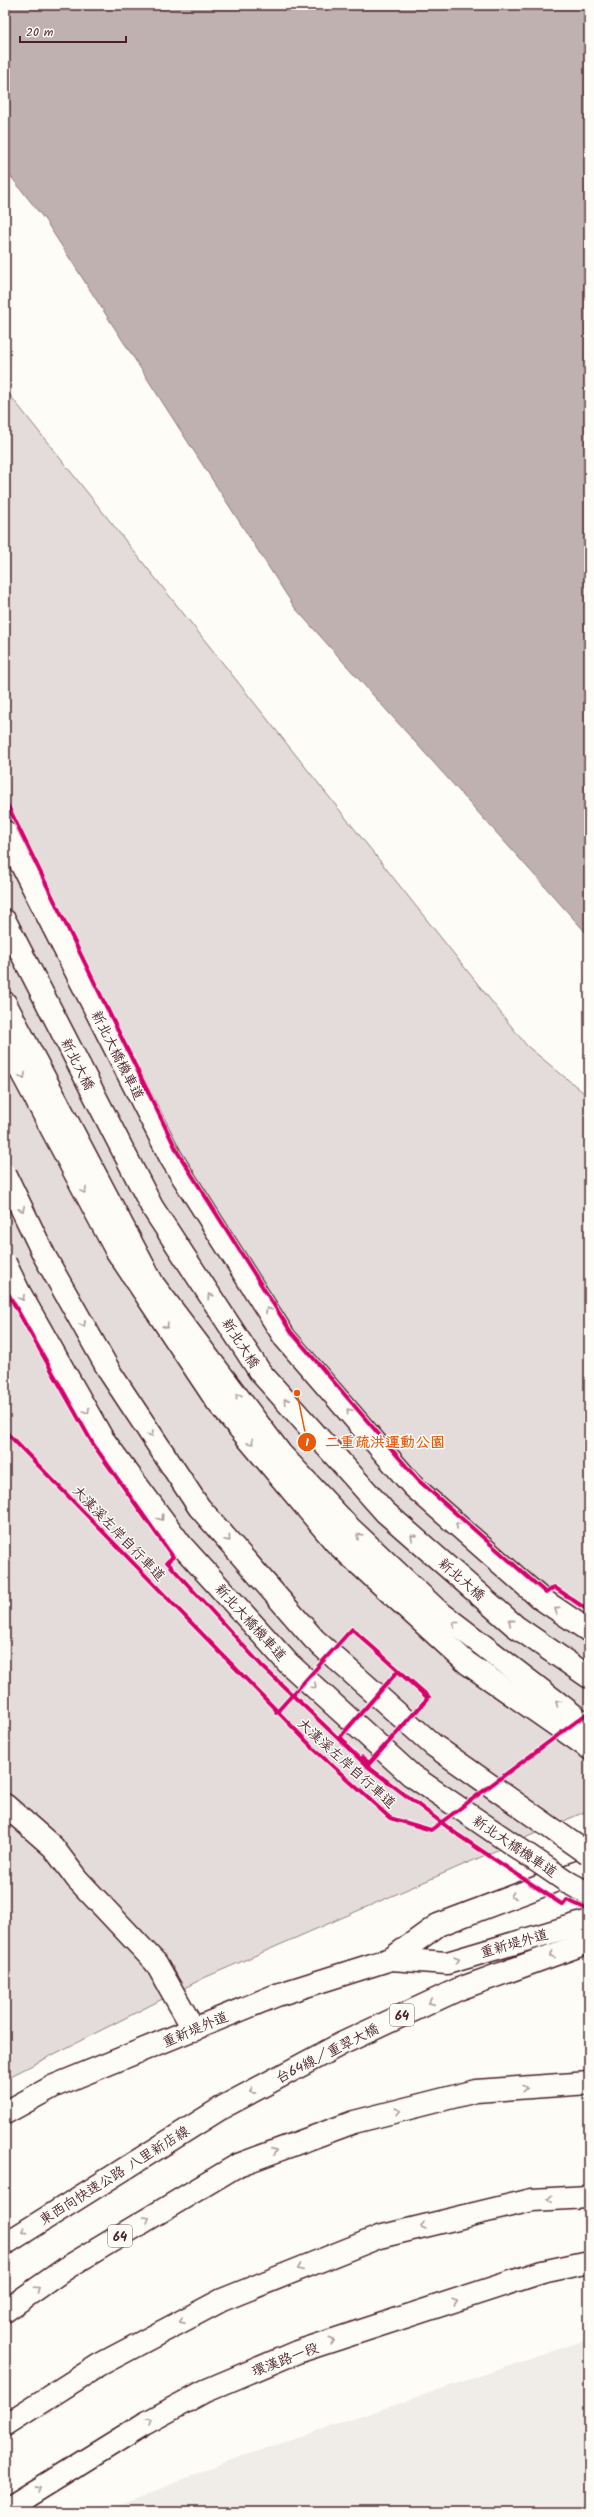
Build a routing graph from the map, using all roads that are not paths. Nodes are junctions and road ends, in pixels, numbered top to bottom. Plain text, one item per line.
1 (5, 832) edge
2 (5, 921) edge
3 (5, 1003) edge
4 (5, 1042) edge
5 (5, 1174) edge
6 (5, 1263) edge
7 (589, 1631) edge
8 (589, 1677) edge
9 (589, 1727) edge
10 (589, 1748) edge
11 (5, 1805) edge
12 (589, 1859) edge
13 (589, 1894) edge
14 (589, 1921) edge
15 (589, 1942) edge
16 (391, 1959) junction
17 (194, 2030) junction
18 (589, 2083) edge
19 (224, 2107) joint
20 (5, 2113) edge
21 (589, 2197) edge
22 (5, 2244) edge
23 (589, 2262) edge
24 (5, 2311) edge
25 (5, 2425) edge
26 (5, 2510) edge

7 -> 1 main road, 新北大橋機車道
8 -> 2 main road, 新北大橋
9 -> 3 main road
4 -> 10 main road
5 -> 12 main road, bridge
6 -> 13 main road, 新北大橋機車道, bridge
11 - 17 main road
12 -> 16 main road, 重新堤外道
16 -> 14 main road, 重新堤外道
15 -> 19 main road, 台64線／重翠大橋 / 64
16 - 17 main road, 重新堤外道
17 - 20 main road, 重新堤外道
24 -> 18 main road, 64, bridge
19 -> 22 main road, 東西向快速公路 八里新店線 / 64
21 -> 25 main road
26 -> 23 main road, 環漢路一段

